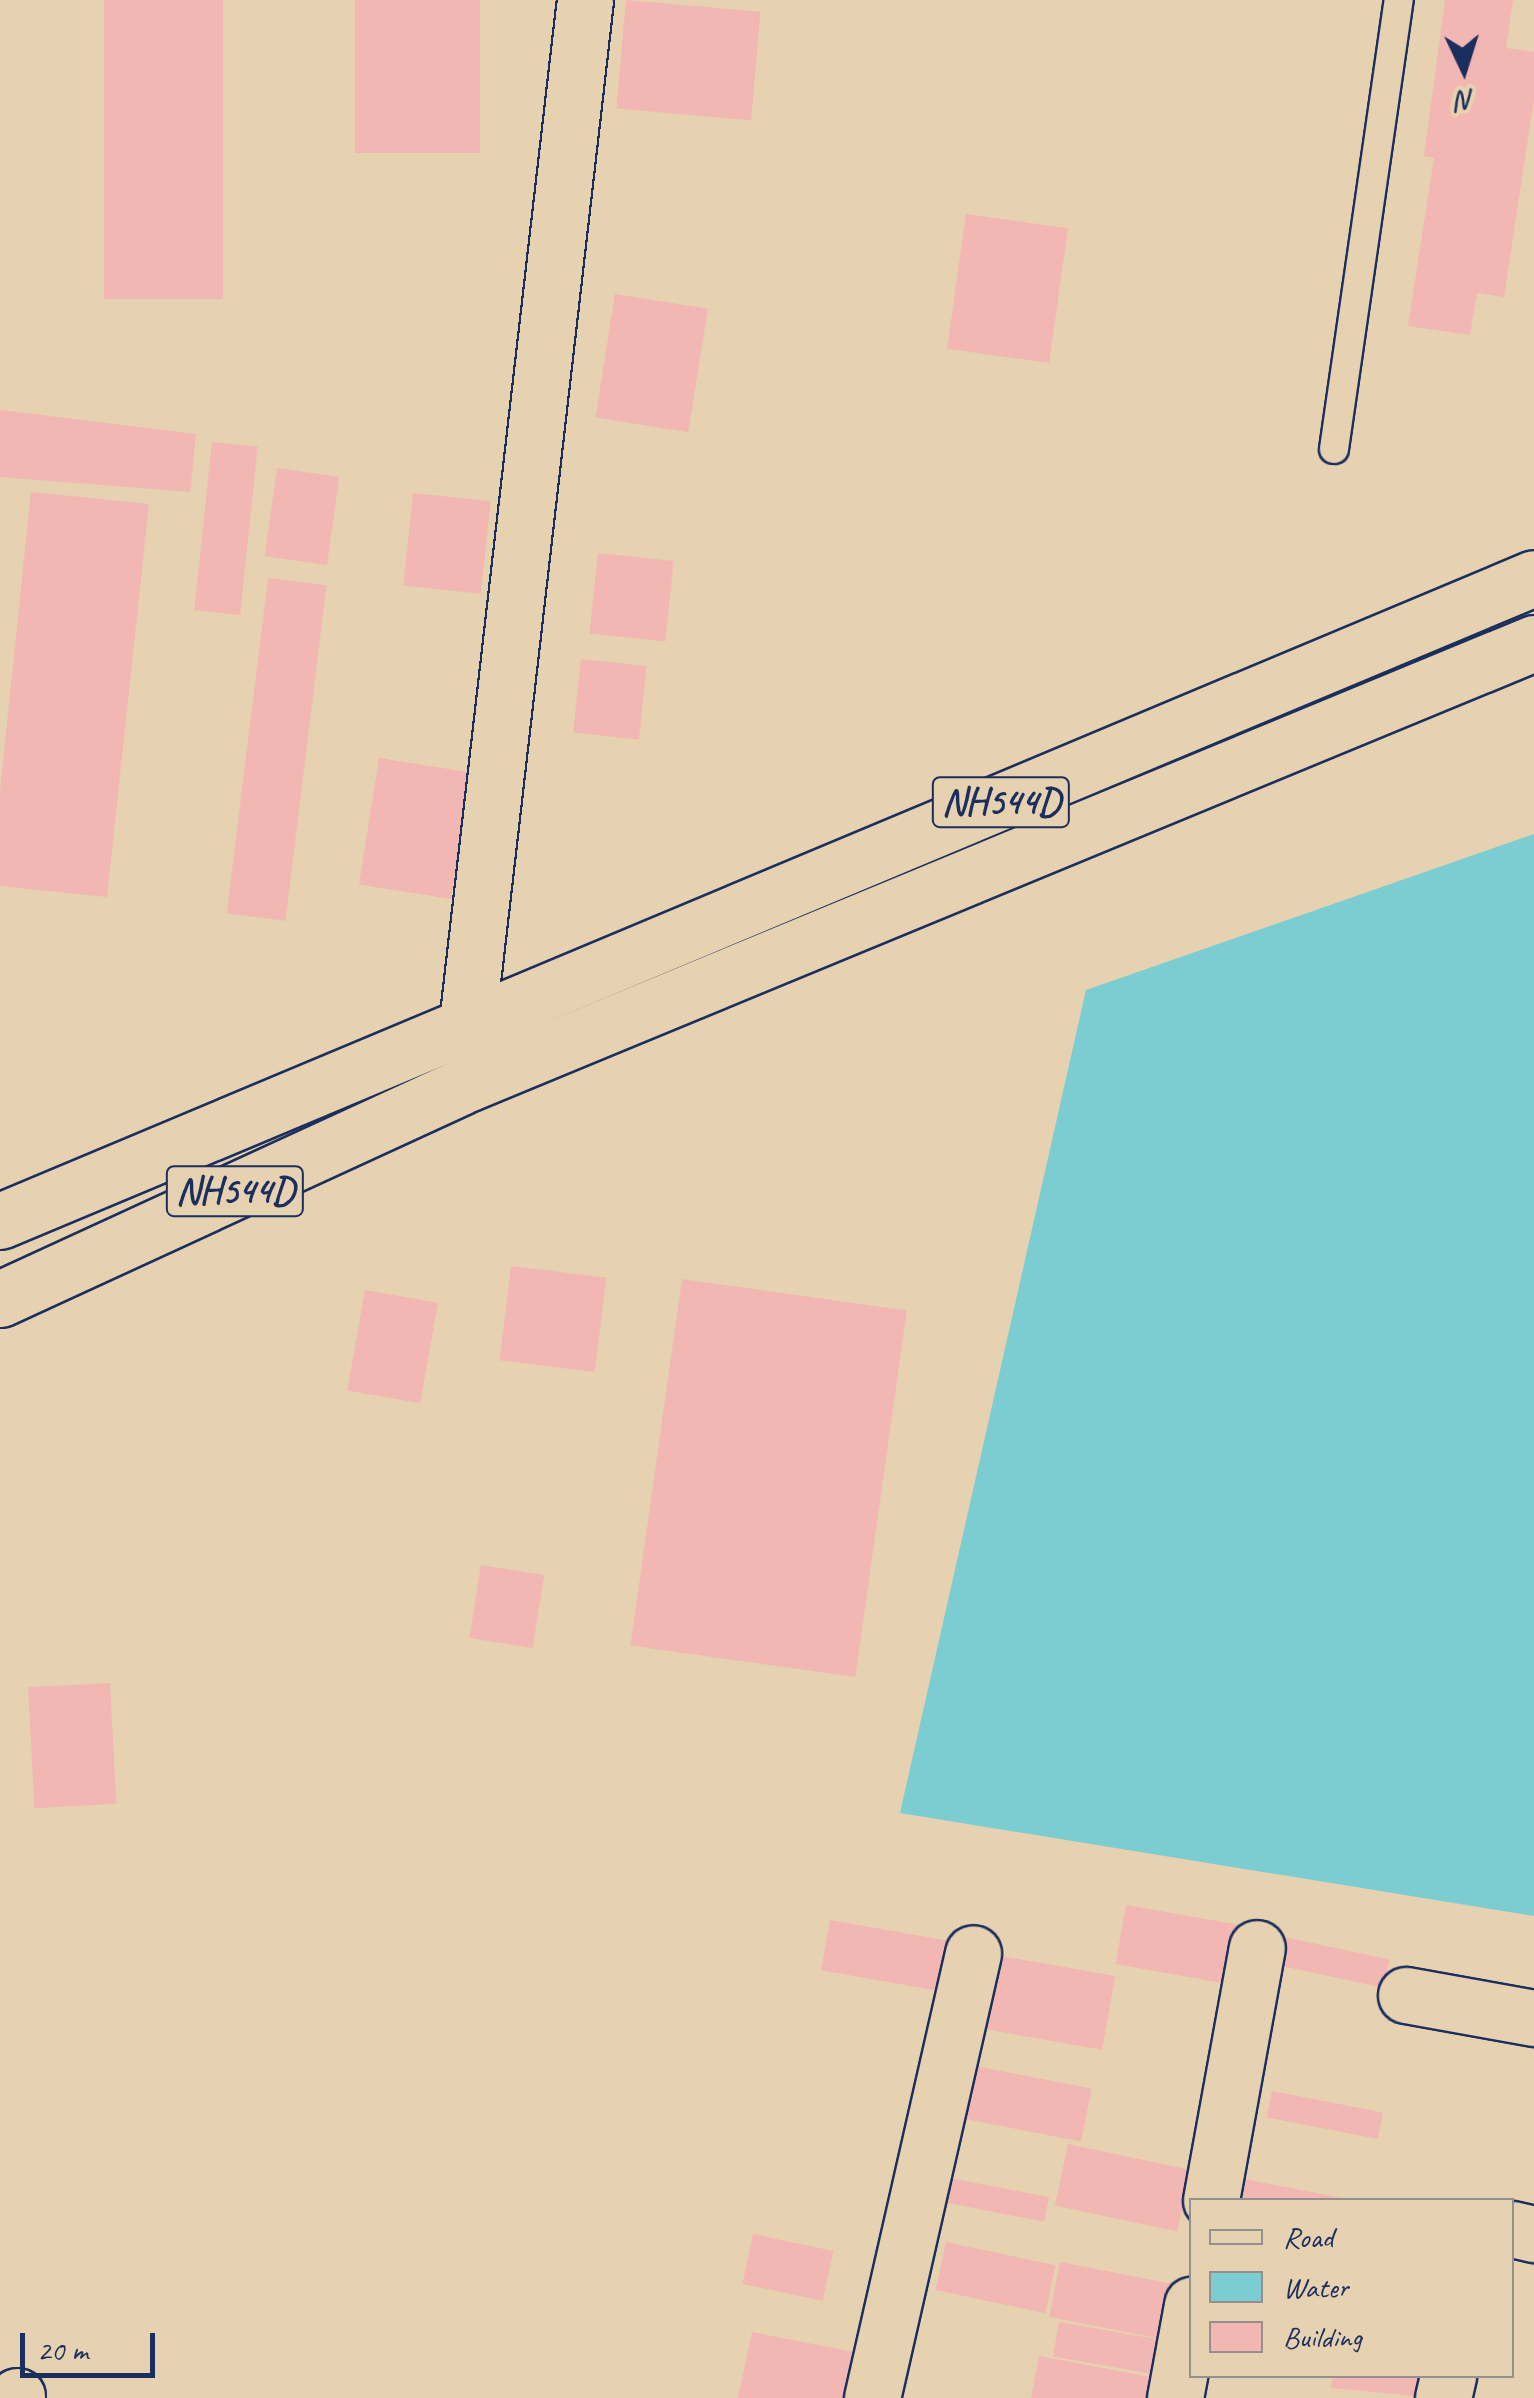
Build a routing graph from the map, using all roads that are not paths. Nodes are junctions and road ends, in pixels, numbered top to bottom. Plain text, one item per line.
1 (585, 0) edge
2 (1399, 0) edge
3 (1334, 449) dead end
4 (1534, 578) edge
5 (1534, 642) edge
6 (467, 1024) junction
7 (0, 1221) edge
8 (0, 1299) edge
9 (1256, 1948) dead end
10 (973, 1953) dead end
11 (1406, 1995) dead end
12 (1534, 2018) edge
13 (1210, 2198) edge
14 (1189, 2320) edge
15 (872, 2398) edge
16 (1174, 2398) edge

1 - 6 main road
2 - 3 lane
4 - 6 main road, NH544D
5 - 8 main road, NH544D
6 - 7 main road, NH544D
9 - 13 main road
10 - 15 main road
11 - 12 main road
14 - 16 main road

